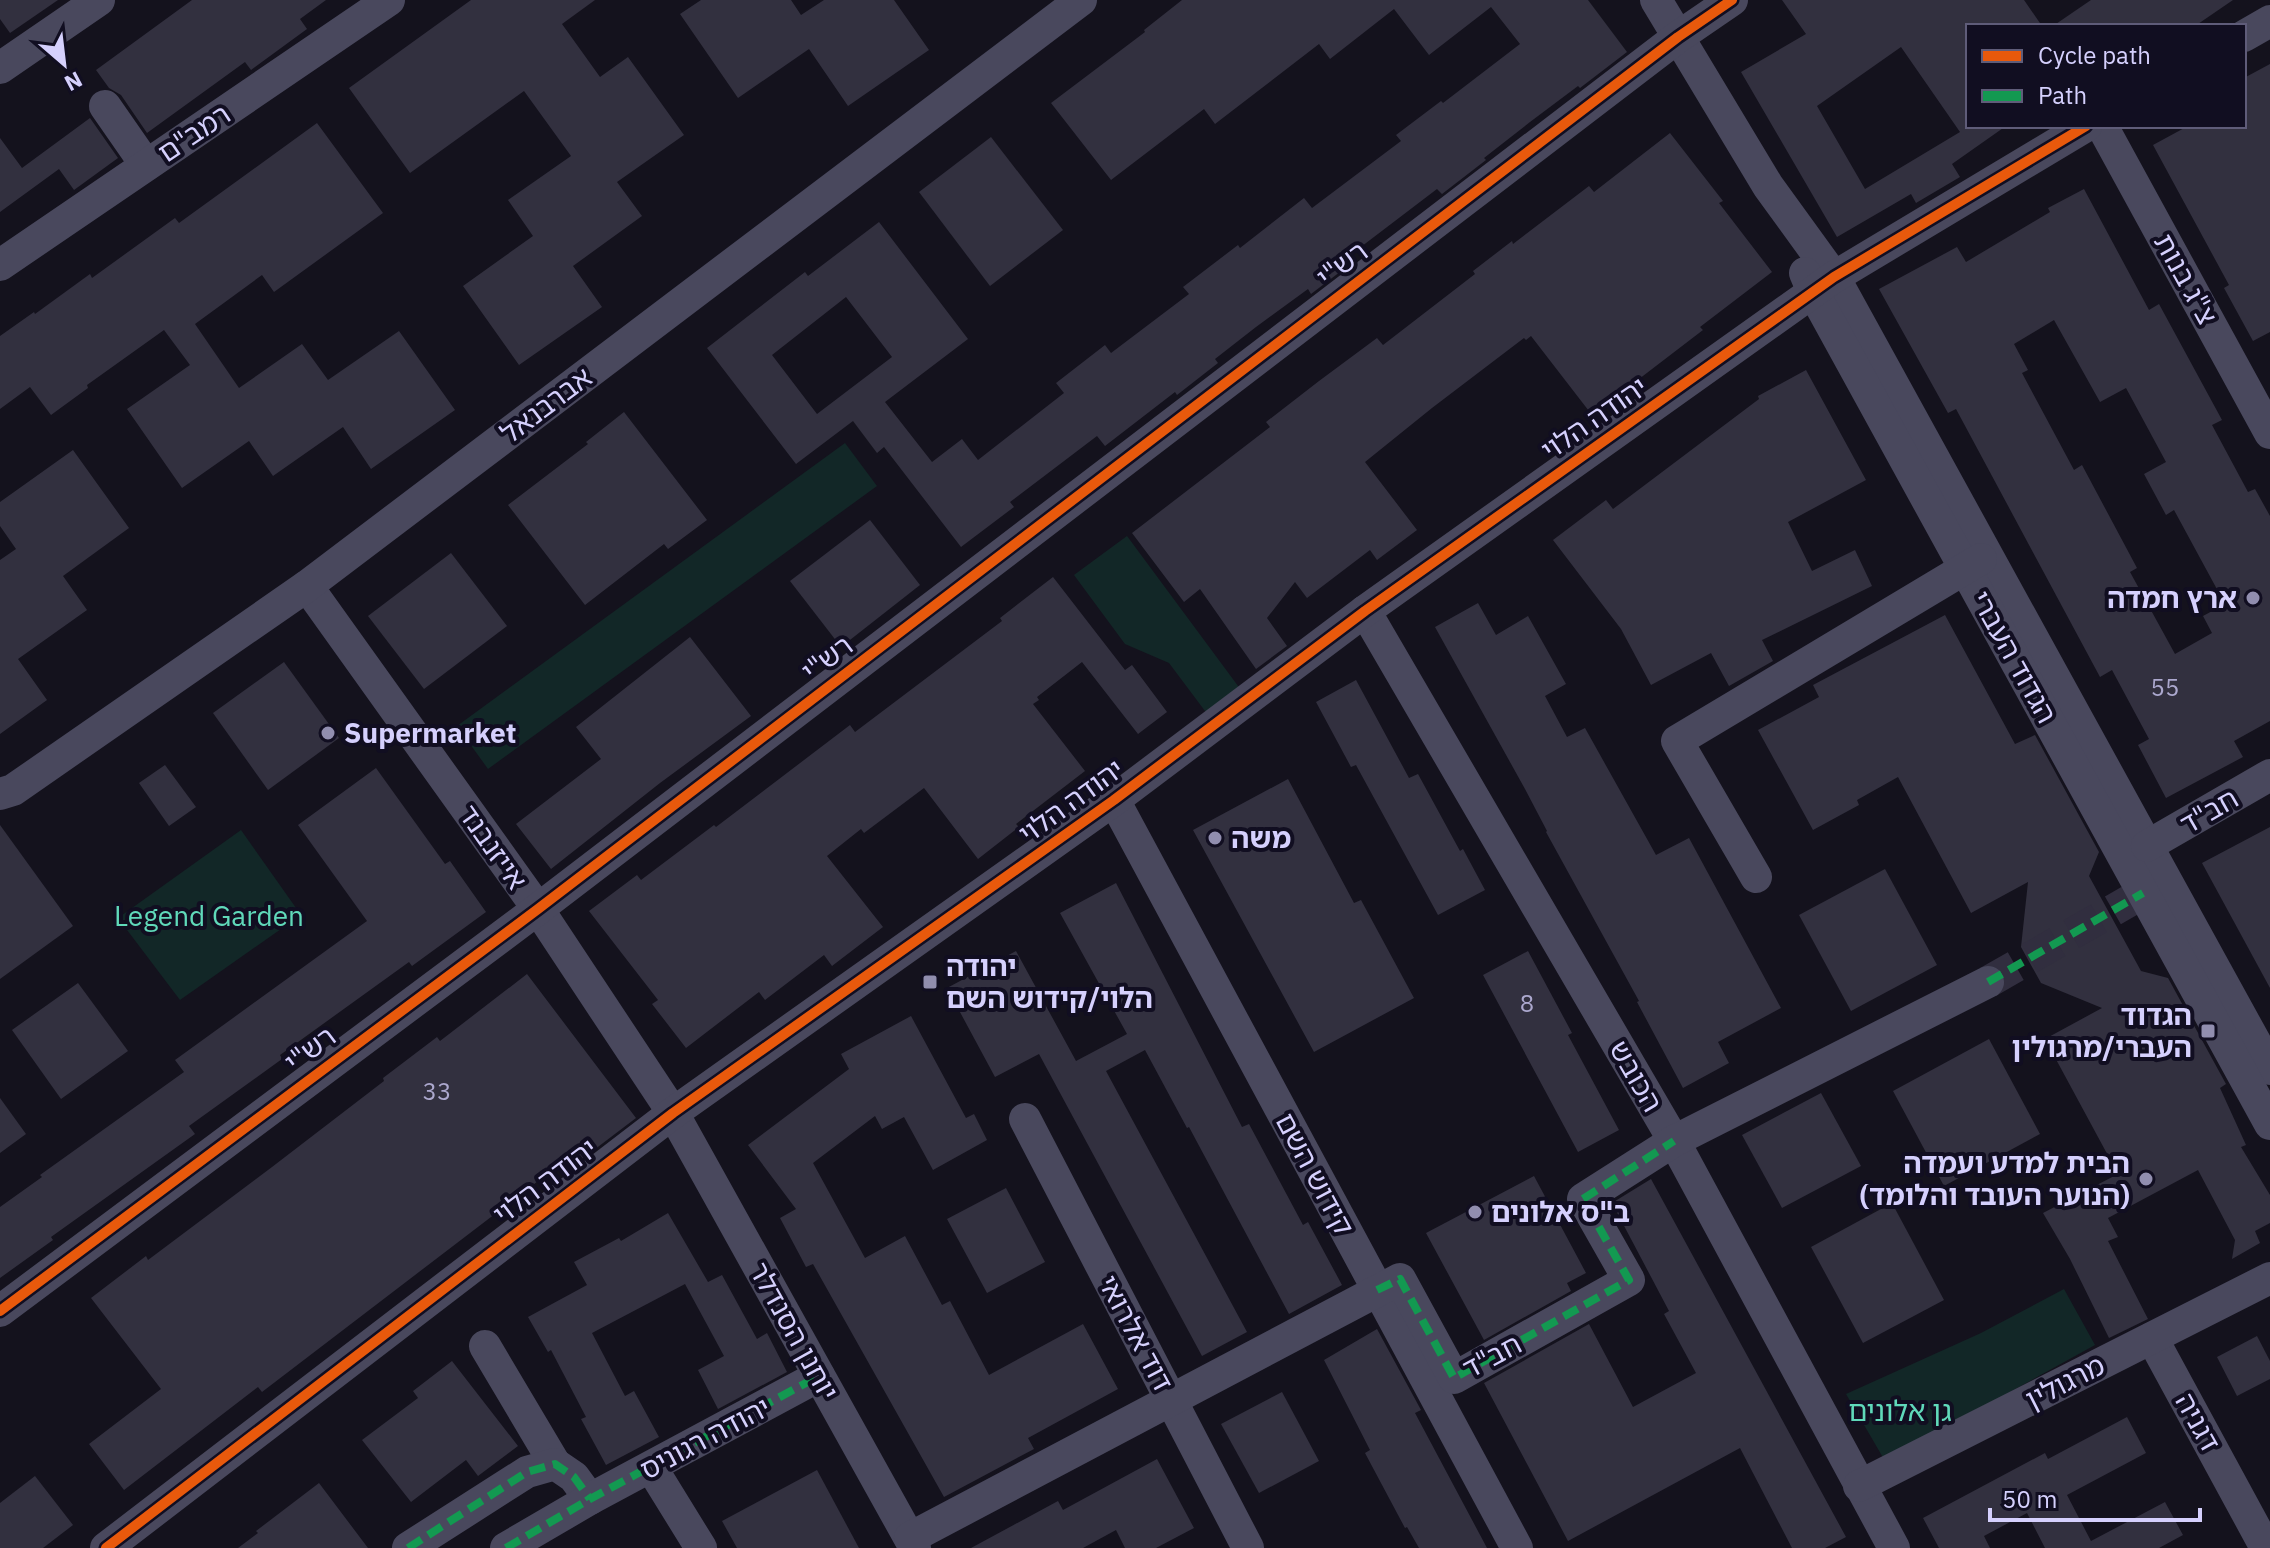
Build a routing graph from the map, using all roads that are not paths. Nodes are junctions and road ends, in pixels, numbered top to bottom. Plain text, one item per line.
1 (99, 0) edge
2 (389, 0) edge
3 (1081, 0) edge
4 (1656, 0) edge
5 (1732, 0) edge
6 (2270, 21) edge
7 (2246, 35) edge
8 (1678, 37) junction
9 (0, 68) edge
10 (105, 106) dead end
11 (2083, 128) edge
12 (2103, 128) edge
13 (146, 165) junction
14 (0, 265) edge
15 (1823, 284) junction
16 (2270, 433) edge
17 (1976, 562) junction
18 (307, 586) junction
19 (1365, 611) junction
20 (2270, 775) edge
21 (0, 794) edge
22 (1114, 800) junction
23 (2147, 846) junction
24 (1756, 877) dead end
25 (538, 909) junction
26 (1988, 982) tunnel mouth
27 (2270, 1069) edge
28 (673, 1113) junction
29 (1025, 1119) dead end
30 (2270, 1124) edge
31 (1674, 1141) junction
32 (2270, 1278) edge
33 (1377, 1290) junction
34 (0, 1311) edge
35 (2152, 1338) junction
36 (485, 1346) dead end
37 (819, 1376) junction
38 (1171, 1399) junction
39 (555, 1464) junction
40 (651, 1467) junction
41 (1859, 1486) junction
42 (590, 1499) junction
43 (912, 1543) edge
44 (106, 1548) edge
45 (408, 1548) edge
46 (506, 1548) edge
47 (701, 1548) edge
48 (1248, 1548) edge
49 (1517, 1548) edge
50 (1894, 1548) edge
51 (2266, 1548) edge

1 - 9 street
2 - 13 street, רמב"ם
3 - 18 street, אברבנאל
4 - 8 street, הגדוד העברי
5 - 8 street, רש"י
6 - 7 street
8 - 15 street, הגדוד העברי
8 - 25 street, רש"י
10 - 13 street
11 - 15 street, יהודה הלוי
12 - 16 street, צ"ג בנות
13 - 14 street, רמב"ם
15 - 17 street, הגדוד העברי
15 - 19 street, יהודה הלוי
17 - 23 street, הגדוד העברי
17 - 24 street
17 - 30 street, הגדוד העברי
18 - 21 street, אברבנאל
18 - 25 street, אייזנבנד
19 - 22 street, יהודה הלוי
19 - 31 street, הכובש
20 - 23 street, חב"ד
22 - 28 street, יהודה הלוי
22 - 33 street, קידוש השם
23 - 27 street, הגדוד העברי
25 - 28 street, אייזנבנד
25 - 34 street, רש"י
26 - 31 street, חב"ד
28 - 37 street, יוחנן הסנדלר
28 - 44 street, יהודה הלוי
29 - 38 street, דוד אלרואי
31 - 33 street, חב"ד
31 - 41 street, הכובש
32 - 35 street, מרגולין
33 - 38 street
33 - 49 street, קידוש השם
35 - 41 street, מרגולין
35 - 51 street, דגניה
36 - 39 street
37 - 40 street, יהודה רגוניס
37 - 43 street, יוחנן הסנדלר
38 - 43 street
38 - 48 street, דוד אלרואי
39 - 42 street
39 - 45 street
40 - 42 street, יהודה רגוניס
40 - 47 street
41 - 50 street, הכובש
42 - 46 street, יהודה רגוניס

